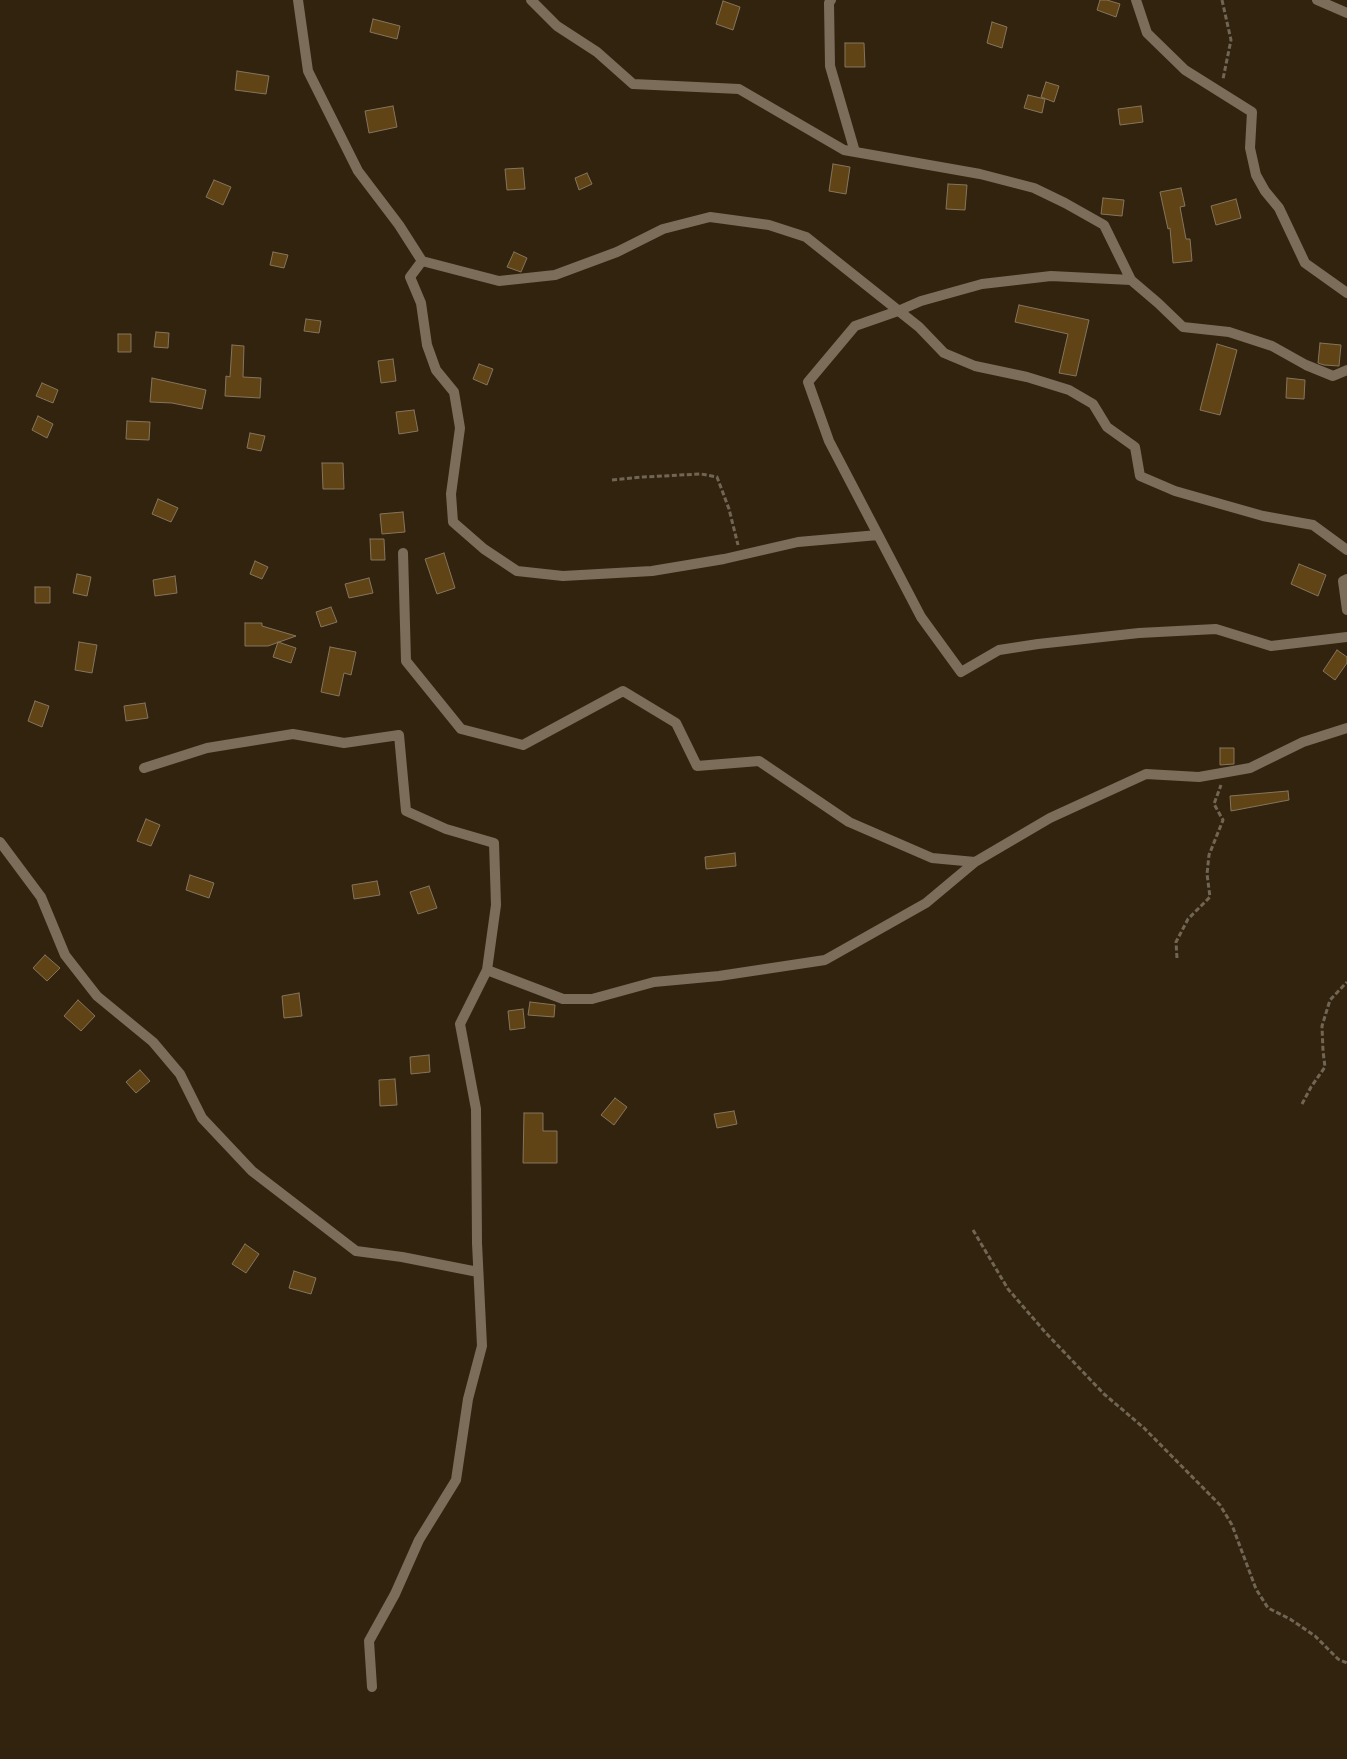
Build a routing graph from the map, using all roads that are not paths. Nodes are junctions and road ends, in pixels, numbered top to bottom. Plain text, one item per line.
1 (298, 0) edge
2 (531, 0) edge
3 (831, 0) edge
4 (1136, 0) edge
5 (1318, 0) edge
6 (1347, 13) edge
7 (855, 152) junction
8 (422, 261) junction
9 (1131, 280) junction
10 (1347, 293) edge
11 (898, 311) junction
12 (1347, 370) edge
13 (878, 535) junction
14 (1347, 550) edge
15 (403, 553) dead end
16 (1347, 579) edge
17 (1347, 610) edge
18 (1347, 636) edge
19 (1347, 728) edge
20 (144, 768) dead end
21 (0, 842) edge
22 (975, 862) junction
23 (487, 970) junction
24 (478, 1272) junction
25 (372, 1687) dead end

1 - 8 street
2 - 7 street
3 - 7 street
4 - 10 street
5 - 6 street
7 - 9 street
8 - 11 street
8 - 13 street
9 - 11 street
9 - 12 street
11 - 13 street
11 - 14 street
13 - 18 street
15 - 22 street
16 - 17 street
19 - 22 street
20 - 23 street
21 - 24 street
22 - 23 street
23 - 24 street
24 - 25 street

